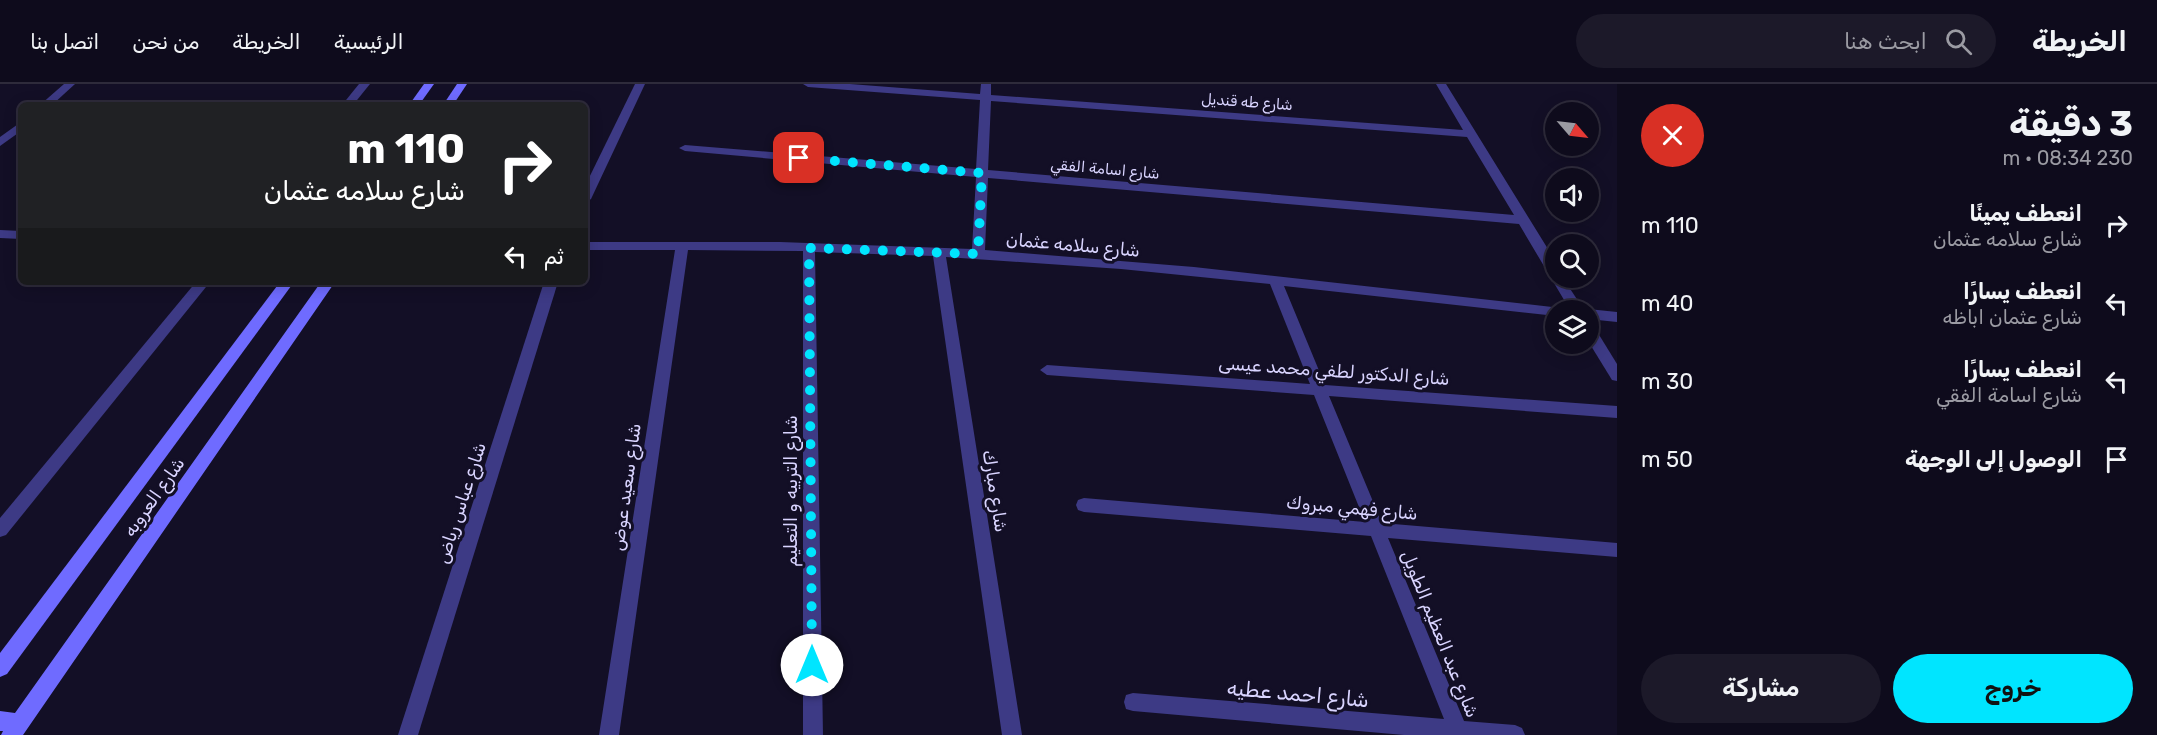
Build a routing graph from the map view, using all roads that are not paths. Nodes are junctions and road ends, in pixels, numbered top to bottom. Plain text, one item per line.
1 (70, 84) edge
2 (365, 84) edge
3 (429, 84) edge
4 (462, 84) edge
5 (640, 84) edge
6 (808, 84) edge
7 (986, 84) edge
8 (1441, 84) edge
9 (986, 97) junction
10 (49, 102) edge
11 (350, 102) edge
12 (416, 102) edge
13 (450, 102) edge
14 (18, 128) edge
15 (1471, 134) junction
16 (0, 143) edge
17 (685, 148) dead end
18 (982, 173) junction
19 (588, 193) edge
20 (1522, 220) junction
21 (0, 234) edge
22 (18, 235) edge
23 (588, 246) edge
24 (682, 246) junction
25 (809, 248) junction
26 (939, 252) junction
27 (978, 254) junction
28 (1545, 258) edge
29 (1275, 281) junction
30 (201, 285) edge
31 (285, 285) edge
32 (326, 285) edge
33 (550, 285) edge
34 (1545, 310) edge
35 (1599, 315) edge
36 (1617, 317) edge
37 (1599, 347) edge
38 (1047, 370) dead end
39 (1617, 376) edge
40 (1320, 390) junction
41 (1617, 412) edge
42 (1084, 505) dead end
43 (0, 530) edge
44 (1376, 530) junction
45 (1617, 550) edge
46 (0, 669) edge
47 (1133, 702) dead end
48 (10, 727) edge
49 (1459, 733) edge
50 (408, 735) edge
51 (609, 735) edge
52 (813, 735) edge
53 (1012, 735) edge
54 (1515, 735) edge

1 - 10 street
2 - 11 street
3 - 12 street
4 - 13 street
5 - 19 street
6 - 9 street, شارع طه قنديل
7 - 9 street
8 - 15 street
9 - 15 street, شارع طه قنديل
9 - 18 street
14 - 16 street
15 - 20 street
17 - 18 street, شارع اسامة الفقي
18 - 20 street, شارع اسامة الفقي
18 - 27 street
20 - 28 street
21 - 22 street
23 - 24 street, شارع سلامه عثمان
24 - 25 street, شارع سلامه عثمان
24 - 51 street, شارع سعيد عوض
25 - 26 street, شارع سلامه عثمان
25 - 52 street, شارع التربيه و التعليم
26 - 27 street, شارع سلامه عثمان
26 - 53 street, شارع مبارك
27 - 29 street, شارع سلامه عثمان
29 - 34 street, شارع سلامه عثمان
29 - 40 street, شارع عبد العظيم الطويل
30 - 43 street
31 - 46 street, شارع العروبه
32 - 48 street, شارع العروبه
33 - 50 street, شارع عباس رياض
35 - 36 street
37 - 39 street
38 - 40 street, شارع الدكتور لطفي محمد عيسى
40 - 41 street, شارع الدكتور لطفي محمد عيسى
40 - 44 street, شارع عبد العظيم الطويل
42 - 44 street, شارع فهمي مبروك
44 - 45 street, شارع فهمي مبروك
44 - 49 street, شارع عبد العظيم الطويل
47 - 49 street, شارع احمد عطيه
49 - 54 street, شارع احمد عطيه

